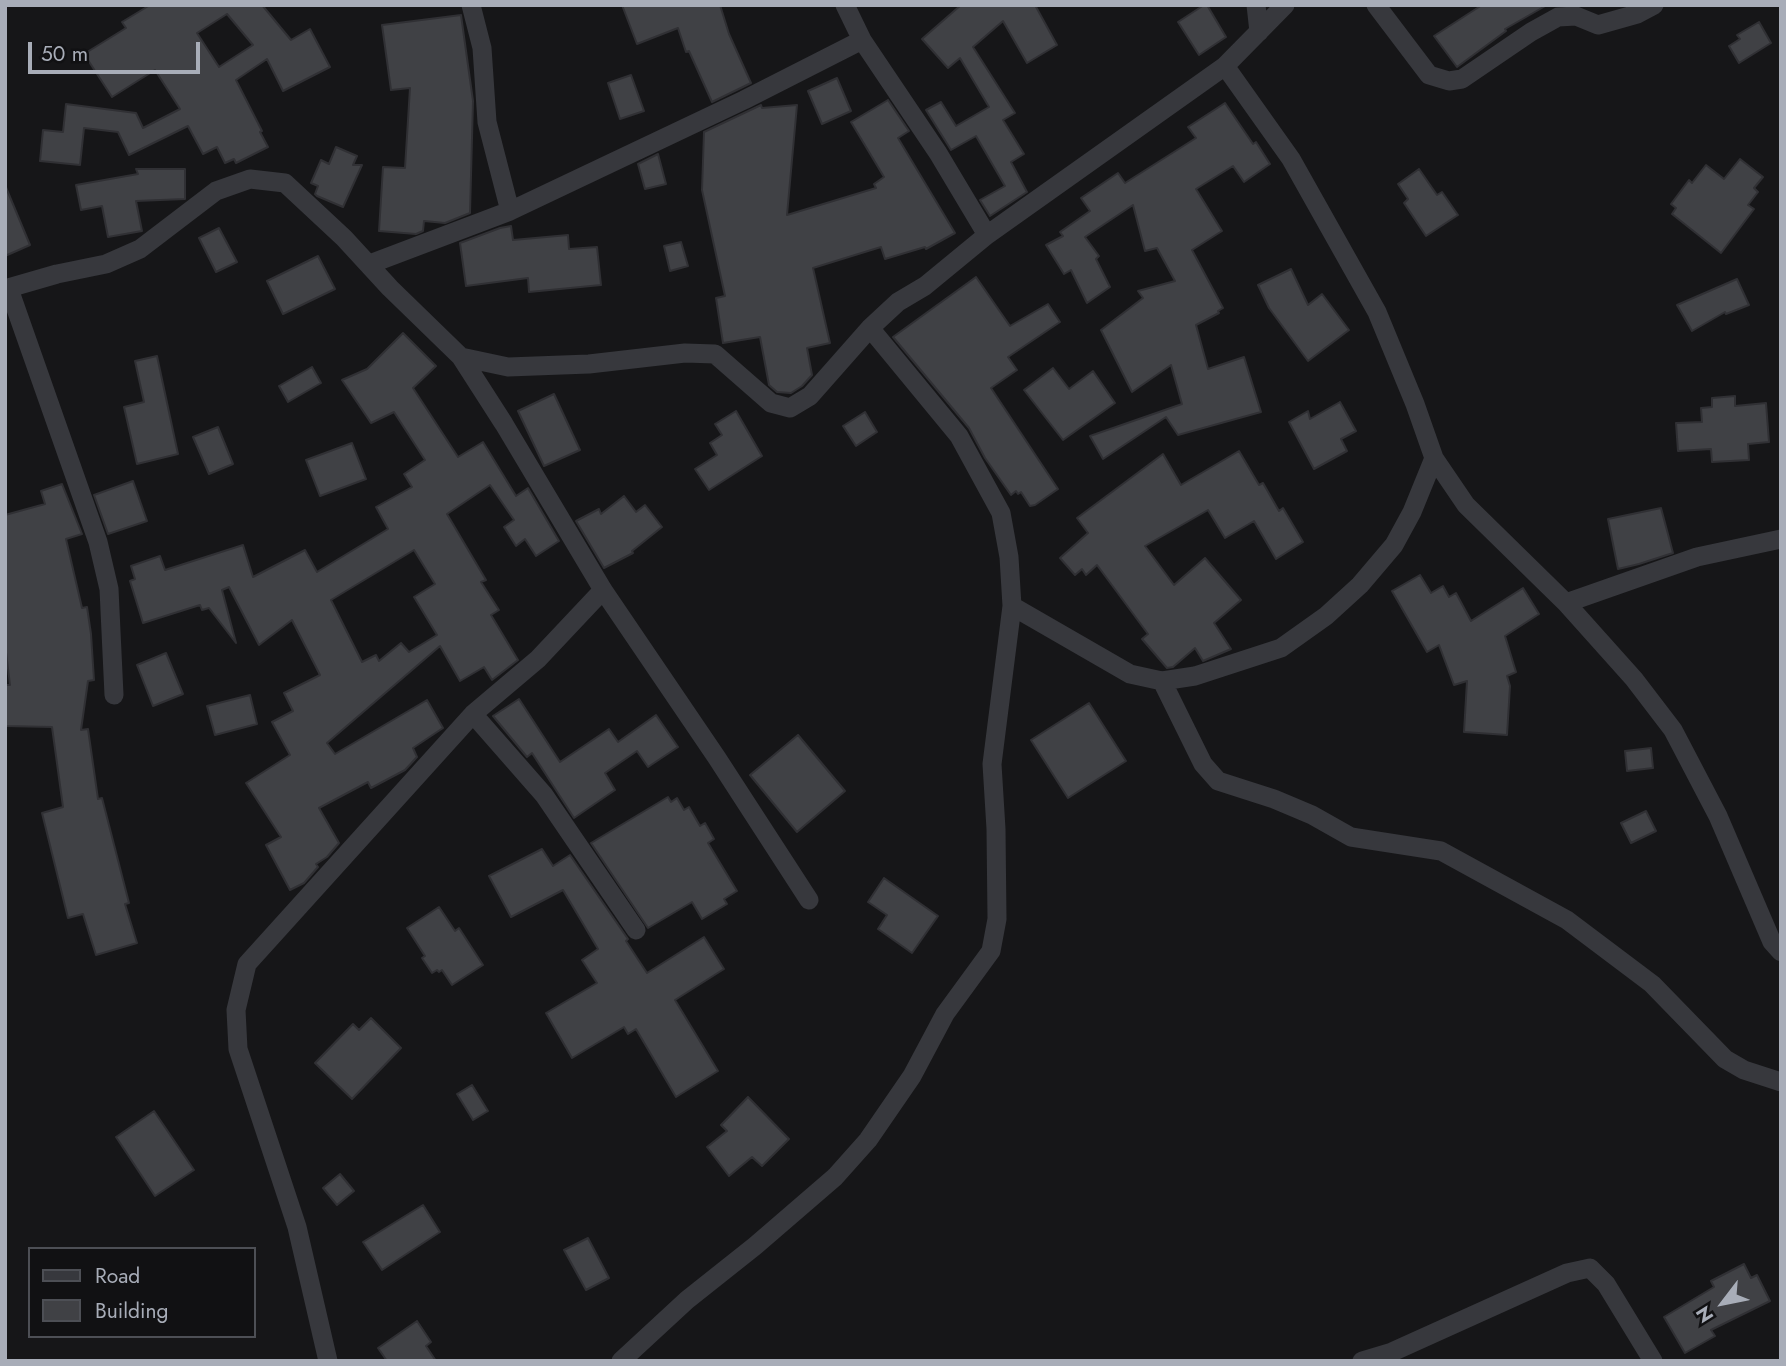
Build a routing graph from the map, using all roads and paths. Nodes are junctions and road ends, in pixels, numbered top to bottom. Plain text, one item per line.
1 (471, 5) edge
2 (845, 5) edge
3 (1256, 5) edge
4 (1285, 5) edge
5 (1376, 5) edge
6 (1654, 5) edge
7 (1259, 32) junction
8 (862, 40) junction
9 (1225, 66) junction
10 (510, 211) junction
11 (987, 235) junction
12 (370, 264) junction
13 (7, 289) edge
14 (870, 328) junction
15 (461, 358) junction
16 (1434, 458) junction
17 (1781, 540) edge
18 (603, 590) junction
19 (1566, 603) junction
20 (1012, 606) junction
21 (1162, 681) junction
22 (114, 695) dead end
23 (473, 714) junction
24 (809, 900) dead end
25 (636, 930) dead end
26 (1781, 952) edge
27 (1781, 1082) edge
28 (328, 1361) edge
29 (621, 1361) edge
30 (1362, 1361) edge
31 (1653, 1361) edge

1 - 10 street
2 - 8 street
3 - 7 street
4 - 7 street
5 - 6 street
7 - 9 street
8 - 10 street
8 - 11 street
9 - 11 street
9 - 16 street
10 - 12 street
11 - 14 street
12 - 13 street
12 - 15 street
13 - 22 street
14 - 15 street
14 - 20 street
15 - 18 street
16 - 19 street
16 - 21 street
17 - 19 street
18 - 23 street
18 - 24 street
19 - 26 street
20 - 21 street
20 - 29 street
21 - 27 street
23 - 25 street
23 - 28 street
30 - 31 street

